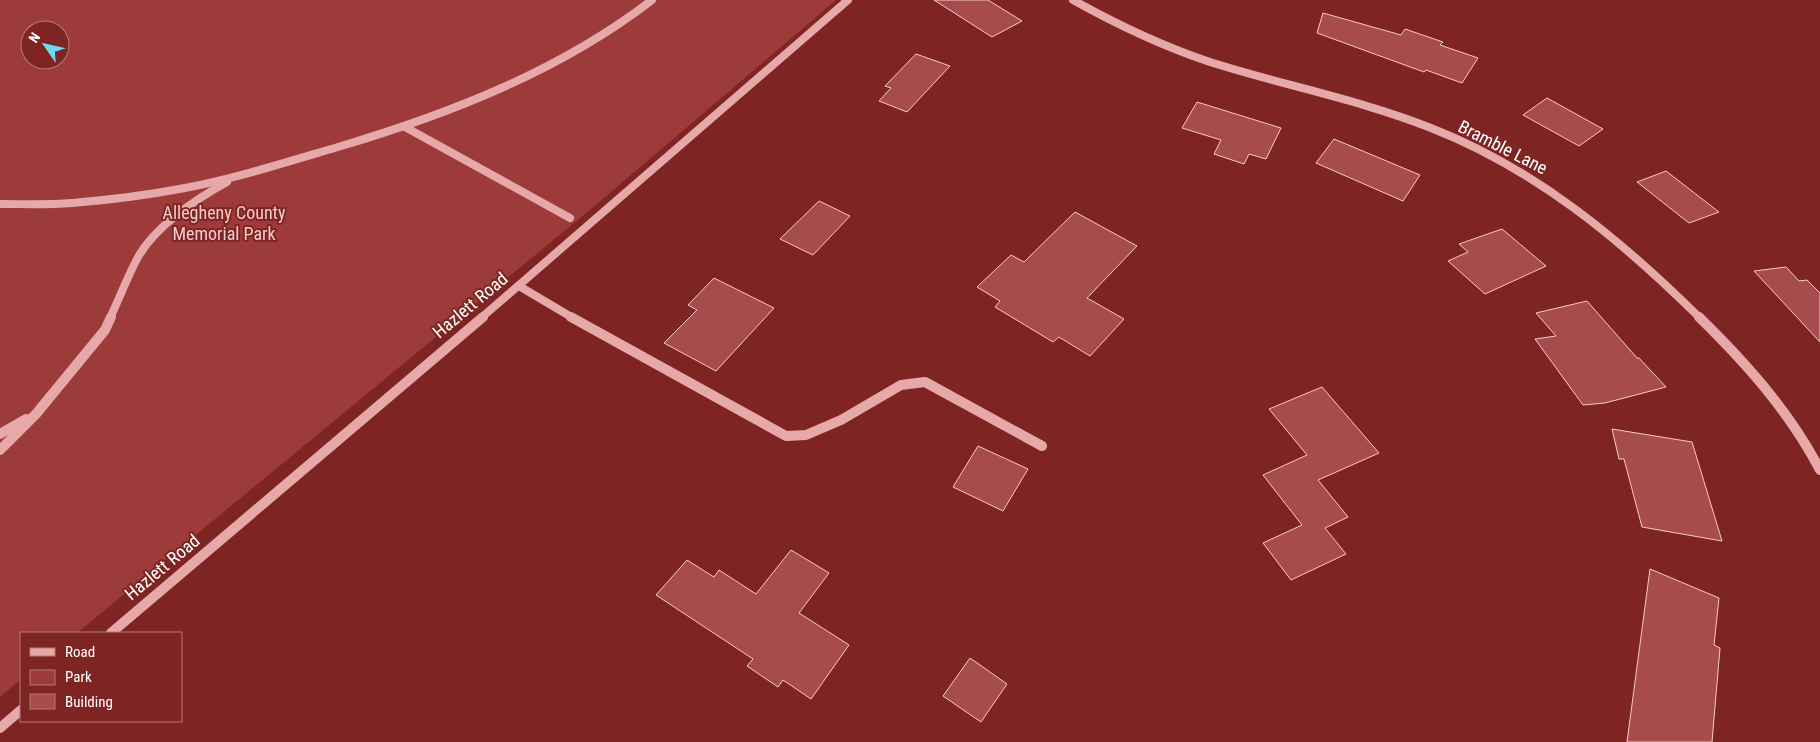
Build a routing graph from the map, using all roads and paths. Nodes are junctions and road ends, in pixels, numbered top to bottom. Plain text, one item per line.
1 (652, 0) edge
2 (848, 0) edge
3 (1073, 0) edge
4 (405, 127) junction
5 (239, 176) junction
6 (0, 204) edge
7 (570, 218) dead end
8 (519, 286) junction
9 (36, 414) junction
10 (0, 434) edge
11 (1042, 446) dead end
12 (0, 450) edge
13 (1820, 470) edge
14 (112, 632) edge
15 (20, 711) edge
16 (0, 728) edge

1 - 4 street
2 - 8 street, Hazlett Road
3 - 13 street, Bramble Lane
4 - 5 street
4 - 7 street
5 - 6 street
5 - 9 street
8 - 11 street
8 - 14 street, Hazlett Road
9 - 10 street
9 - 12 street
15 - 16 street

